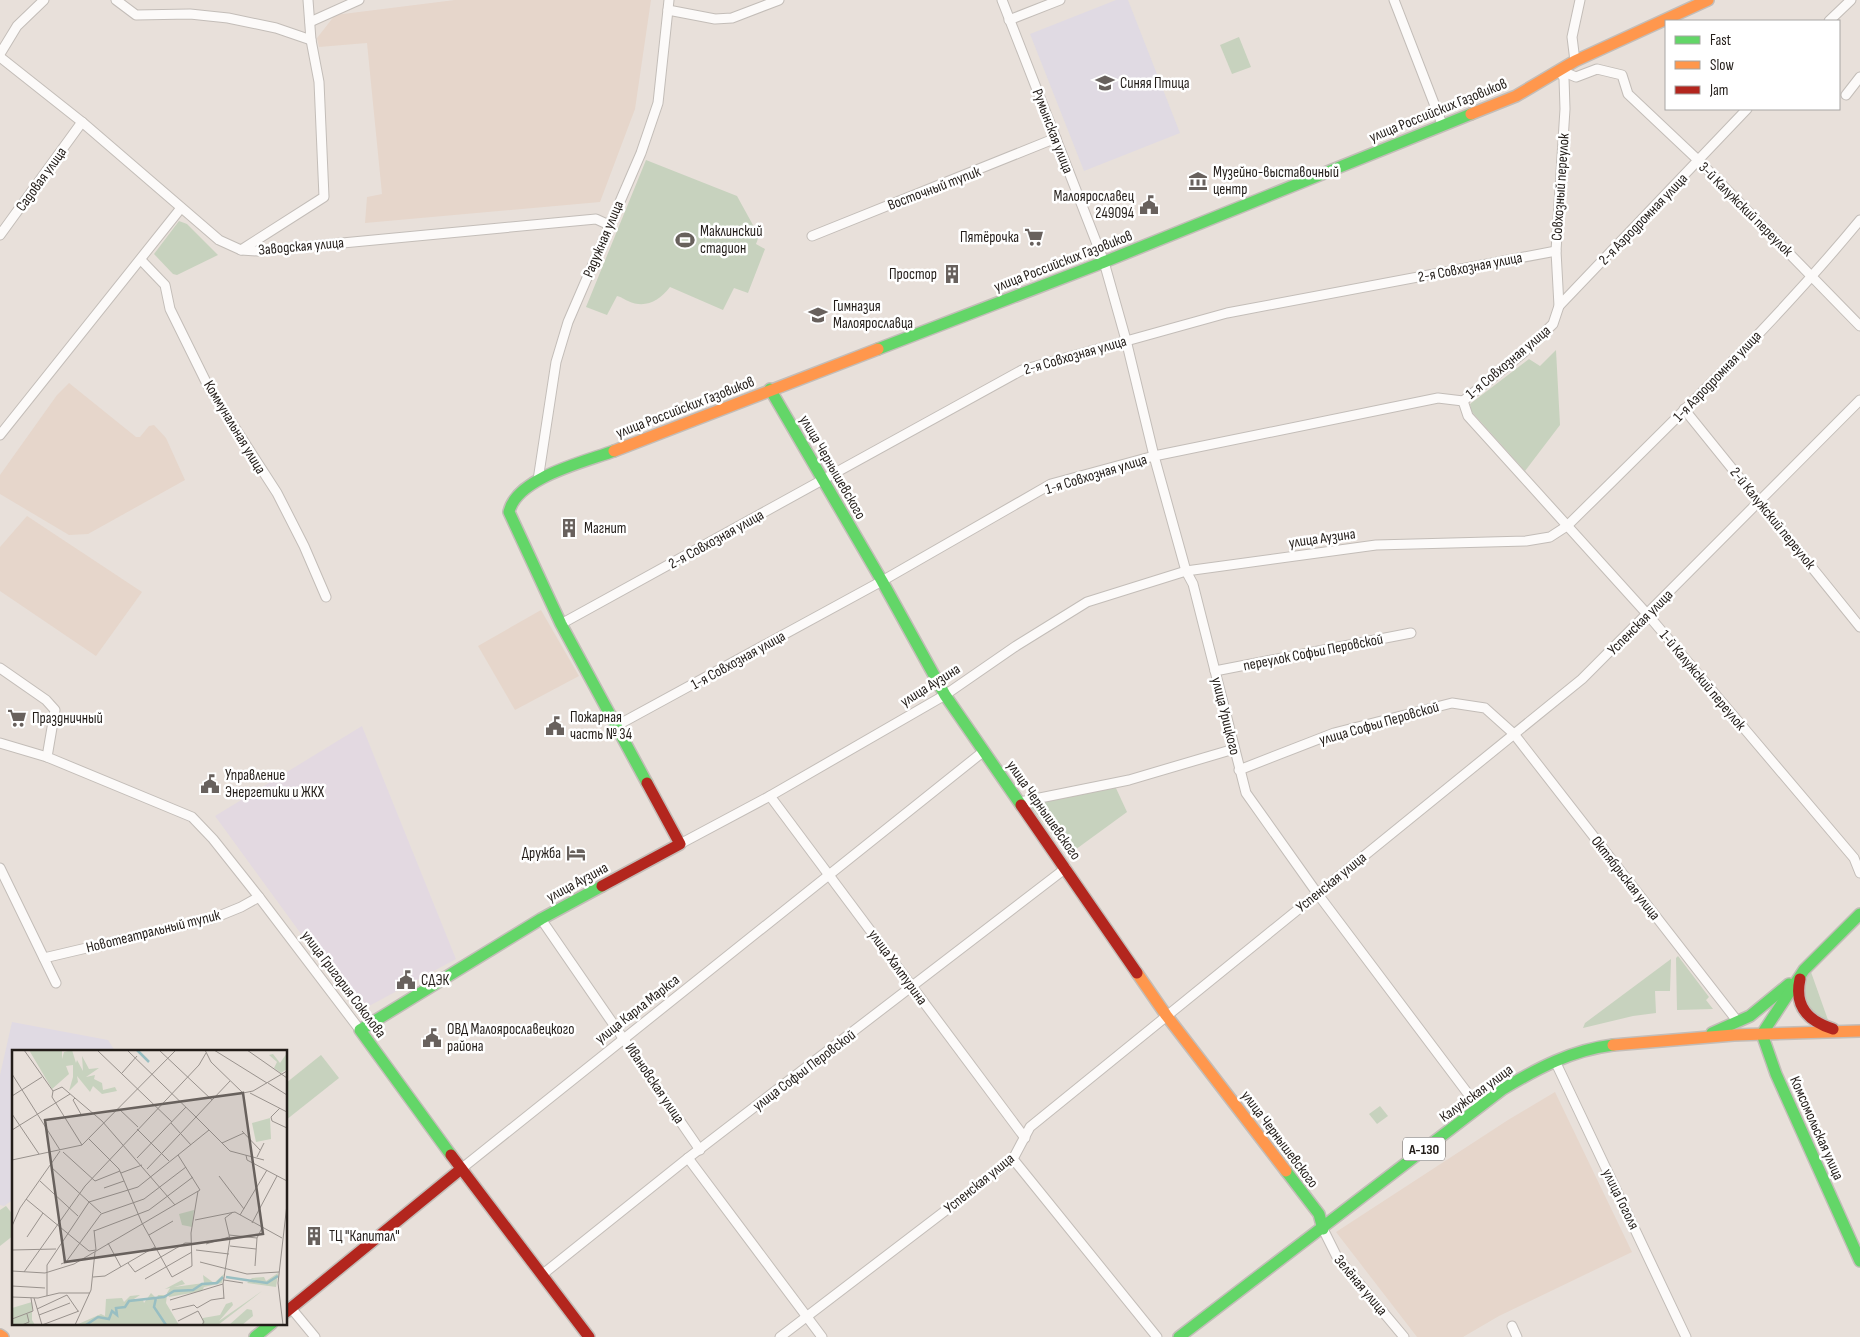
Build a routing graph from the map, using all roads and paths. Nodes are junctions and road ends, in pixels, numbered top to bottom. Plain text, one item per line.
1 (44, 0) edge
2 (116, 0) edge
3 (308, 0) edge
4 (359, 0) edge
5 (669, 0) edge
6 (779, 0) edge
7 (1002, 0) edge
8 (1060, 0) edge
9 (1394, 0) edge
10 (1580, 0) edge
11 (1708, 0) edge
12 (1851, 0) edge
13 (668, 10) junction
14 (1009, 20) junction
15 (1830, 20) edge
16 (310, 22) junction
17 (311, 40) junction
18 (0, 56) edge
19 (1575, 61) junction
20 (1559, 70) junction
21 (1860, 77) edge
22 (1846, 95) dead end
23 (1746, 110) edge
24 (82, 122) junction
25 (1442, 124) junction
26 (1056, 138) junction
27 (1699, 161) junction
28 (181, 208) junction
29 (1860, 220) edge
30 (609, 225) junction
31 (0, 235) edge
32 (812, 236) dead end
33 (241, 250) junction
34 (1556, 251) junction
35 (141, 260) junction
36 (1104, 262) junction
37 (1813, 277) junction
38 (1559, 306) junction
39 (1860, 326) edge
40 (1126, 340) junction
41 (770, 389) junction
42 (1860, 400) edge
43 (1463, 401) junction
44 (1684, 409) junction
45 (0, 435) edge
46 (1154, 456) junction
47 (538, 480) junction
48 (823, 481) junction
49 (1761, 502) junction
50 (1567, 526) junction
51 (1186, 571) junction
52 (882, 581) junction
53 (326, 597) dead end
54 (1648, 615) junction
55 (561, 624) junction
56 (1860, 627) edge
57 (1411, 633) dead end
58 (0, 668) edge
59 (1215, 671) junction
60 (944, 695) junction
61 (616, 726) junction
62 (1514, 734) junction
63 (0, 743) edge
64 (1234, 749) junction
65 (984, 751) junction
66 (46, 757) junction
67 (1239, 770) junction
68 (770, 796) junction
69 (1020, 802) junction
70 (680, 844) junction
71 (0, 868) edge
72 (1066, 868) junction
73 (1860, 873) edge
74 (830, 875) junction
75 (1317, 893) junction
76 (259, 897) junction
77 (1860, 914) edge
78 (541, 919) junction
79 (44, 958) junction
80 (1804, 970) junction
81 (56, 983) dead end
82 (912, 987) junction
83 (1166, 1015) junction
84 (1738, 1022) junction
85 (360, 1030) junction
86 (1844, 1031) junction
87 (1860, 1031) edge
88 (1762, 1034) junction
89 (1703, 1036) junction
90 (624, 1039) junction
91 (1555, 1061) junction
92 (1478, 1107) junction
93 (1025, 1138) junction
94 (700, 1150) junction
95 (688, 1158) junction
96 (1013, 1158) junction
97 (461, 1169) junction
98 (1323, 1229) junction
99 (1860, 1261) edge
100 (543, 1274) junction
101 (289, 1310) edge
102 (807, 1317) junction
103 (271, 1324) edge
104 (1512, 1326) dead end
105 (255, 1337) edge
106 (315, 1337) edge
107 (589, 1337) edge
108 (780, 1337) edge
109 (822, 1337) edge
110 (1157, 1337) edge
111 (1179, 1337) edge
112 (1404, 1337) edge
113 (1517, 1337) edge
114 (1686, 1337) edge

1 - 18 street
2 - 17 street
3 - 16 street
4 - 16 street
5 - 13 street, Радужная улица
6 - 13 street
7 - 14 street, Румынская улица
8 - 14 street
9 - 25 street
10 - 19 street
11 - 19 main road, улица Российских Газовиков
12 - 15 street
13 - 30 street, Радужная улица
14 - 26 street, Румынская улица
16 - 17 street
17 - 33 street
18 - 24 street, Заводская улица
19 - 20 main road, улица Российских Газовиков
20 - 25 main road, улица Российских Газовиков
20 - 27 street, 3-й Калужский переулок
20 - 34 street, Совхозный переулок
21 - 22 street
23 - 27 street, 2-я Аэродромная улица
24 - 28 street, Заводская улица
24 - 31 street, Садовая улица
25 - 36 main road, улица Российских Газовиков
26 - 32 street, Восточный тупик
26 - 36 street, Румынская улица
27 - 37 street, 3-й Калужский переулок
27 - 38 street, 2-я Аэродромная улица
28 - 33 street, Заводская улица
28 - 35 street
29 - 37 street, 1-я Аэродромная улица
30 - 33 street, Заводская улица
30 - 47 street, Радужная улица
34 - 38 street, Совхозный переулок
34 - 40 street, 2-я Совхозная улица
35 - 45 street
35 - 53 street, Коммунальная улица
36 - 40 street, улица Урицкого
36 - 41 main road, улица Российских Газовиков
37 - 39 street, 3-й Калужский переулок
37 - 44 street, 1-я Аэродромная улица
38 - 43 street, 1-я Совхозная улица
40 - 46 street, улица Урицкого
40 - 48 street, 2-я Совхозная улица
41 - 47 main road, улица Российских Газовиков
41 - 48 main road, улица Чернышевского
42 - 49 street, Успенская улица
43 - 46 street, 1-я Совхозная улица
43 - 50 street, 1-й Калужский переулок
44 - 49 street, 2-й Калужский переулок
44 - 50 street, 1-я Аэродромная улица
46 - 51 street, улица Урицкого
46 - 52 street, 1-я Совхозная улица
47 - 55 main road, улица Российских Газовиков
48 - 52 main road, улица Чернышевского
48 - 55 street, 2-я Совхозная улица
49 - 54 street, Успенская улица
49 - 56 street, 2-й Калужский переулок
50 - 51 street, улица Аузина
50 - 54 street, 1-й Калужский переулок
51 - 59 street, улица Урицкого
51 - 60 street, улица Аузина
52 - 60 main road, улица Чернышевского
52 - 61 street, 1-я Совхозная улица
54 - 62 street, Успенская улица
54 - 73 street, 1-й Калужский переулок
55 - 61 main road
57 - 59 street, переулок Софьи Перовской
58 - 66 street
59 - 64 street, улица Урицкого
60 - 65 main road, улица Чернышевского
60 - 68 street, улица Аузина
61 - 70 main road
62 - 67 street, улица Софьи Перовской
62 - 75 street, Успенская улица
62 - 84 street, Октябрьская улица
63 - 66 street, улица Григория Соколова
64 - 67 street, улица Урицкого
64 - 69 street
65 - 69 main road, улица Чернышевского
65 - 74 street, улица Карла Маркса
66 - 76 street, улица Григория Соколова
67 - 75 street, улица Урицкого
68 - 70 street, улица Аузина
68 - 74 street, улица Халтурина
69 - 72 main road, улица Чернышевского
70 - 78 main road, улица Аузина
71 - 79 street
72 - 82 street, улица Софьи Перовской
72 - 83 main road, улица Чернышевского
74 - 82 street, улица Халтурина
74 - 90 street, улица Карла Маркса
75 - 83 street, Успенская улица
75 - 92 street, улица Урицкого
76 - 79 street, Новотеатральный тупик
76 - 85 street, улица Григория Соколова
77 - 80 main road
78 - 85 main road, улица Аузина
78 - 90 street, Ивановская улица
79 - 81 street
80 - 84 main road
80 - 86 main road
80 - 88 main road
82 - 93 street, улица Халтурина
82 - 94 street, улица Софьи Перовской
83 - 93 street, Успенская улица
83 - 98 main road, улица Чернышевского
84 - 89 main road
85 - 97 main road, улица Григория Соколова
86 - 87 main road, А-130
86 - 88 main road, А-130
88 - 89 main road, Калужская улица / А-130
88 - 99 main road, Комсомольская улица
89 - 91 main road, Калужская улица / А-130
90 - 94 street, Ивановская улица
90 - 97 street, улица Карла Маркса
91 - 92 main road, Калужская улица / А-130
91 - 114 street, улица Гоголя
92 - 98 main road, Калужская улица / А-130
93 - 96 street, Успенская улица
94 - 95 street, улица Софьи Перовской
95 - 100 street, улица Софьи Перовской
95 - 102 street
96 - 102 street, Успенская улица
96 - 110 street
97 - 100 main road, улица Григория Соколова
97 - 101 main road, улица Карла Маркса
98 - 111 main road, Калужская улица / А-130
98 - 112 street, Зелёная улица
100 - 107 main road, улица Григория Соколова
101 - 106 street
102 - 108 street, Успенская улица
102 - 109 street
103 - 105 main road
104 - 113 street

